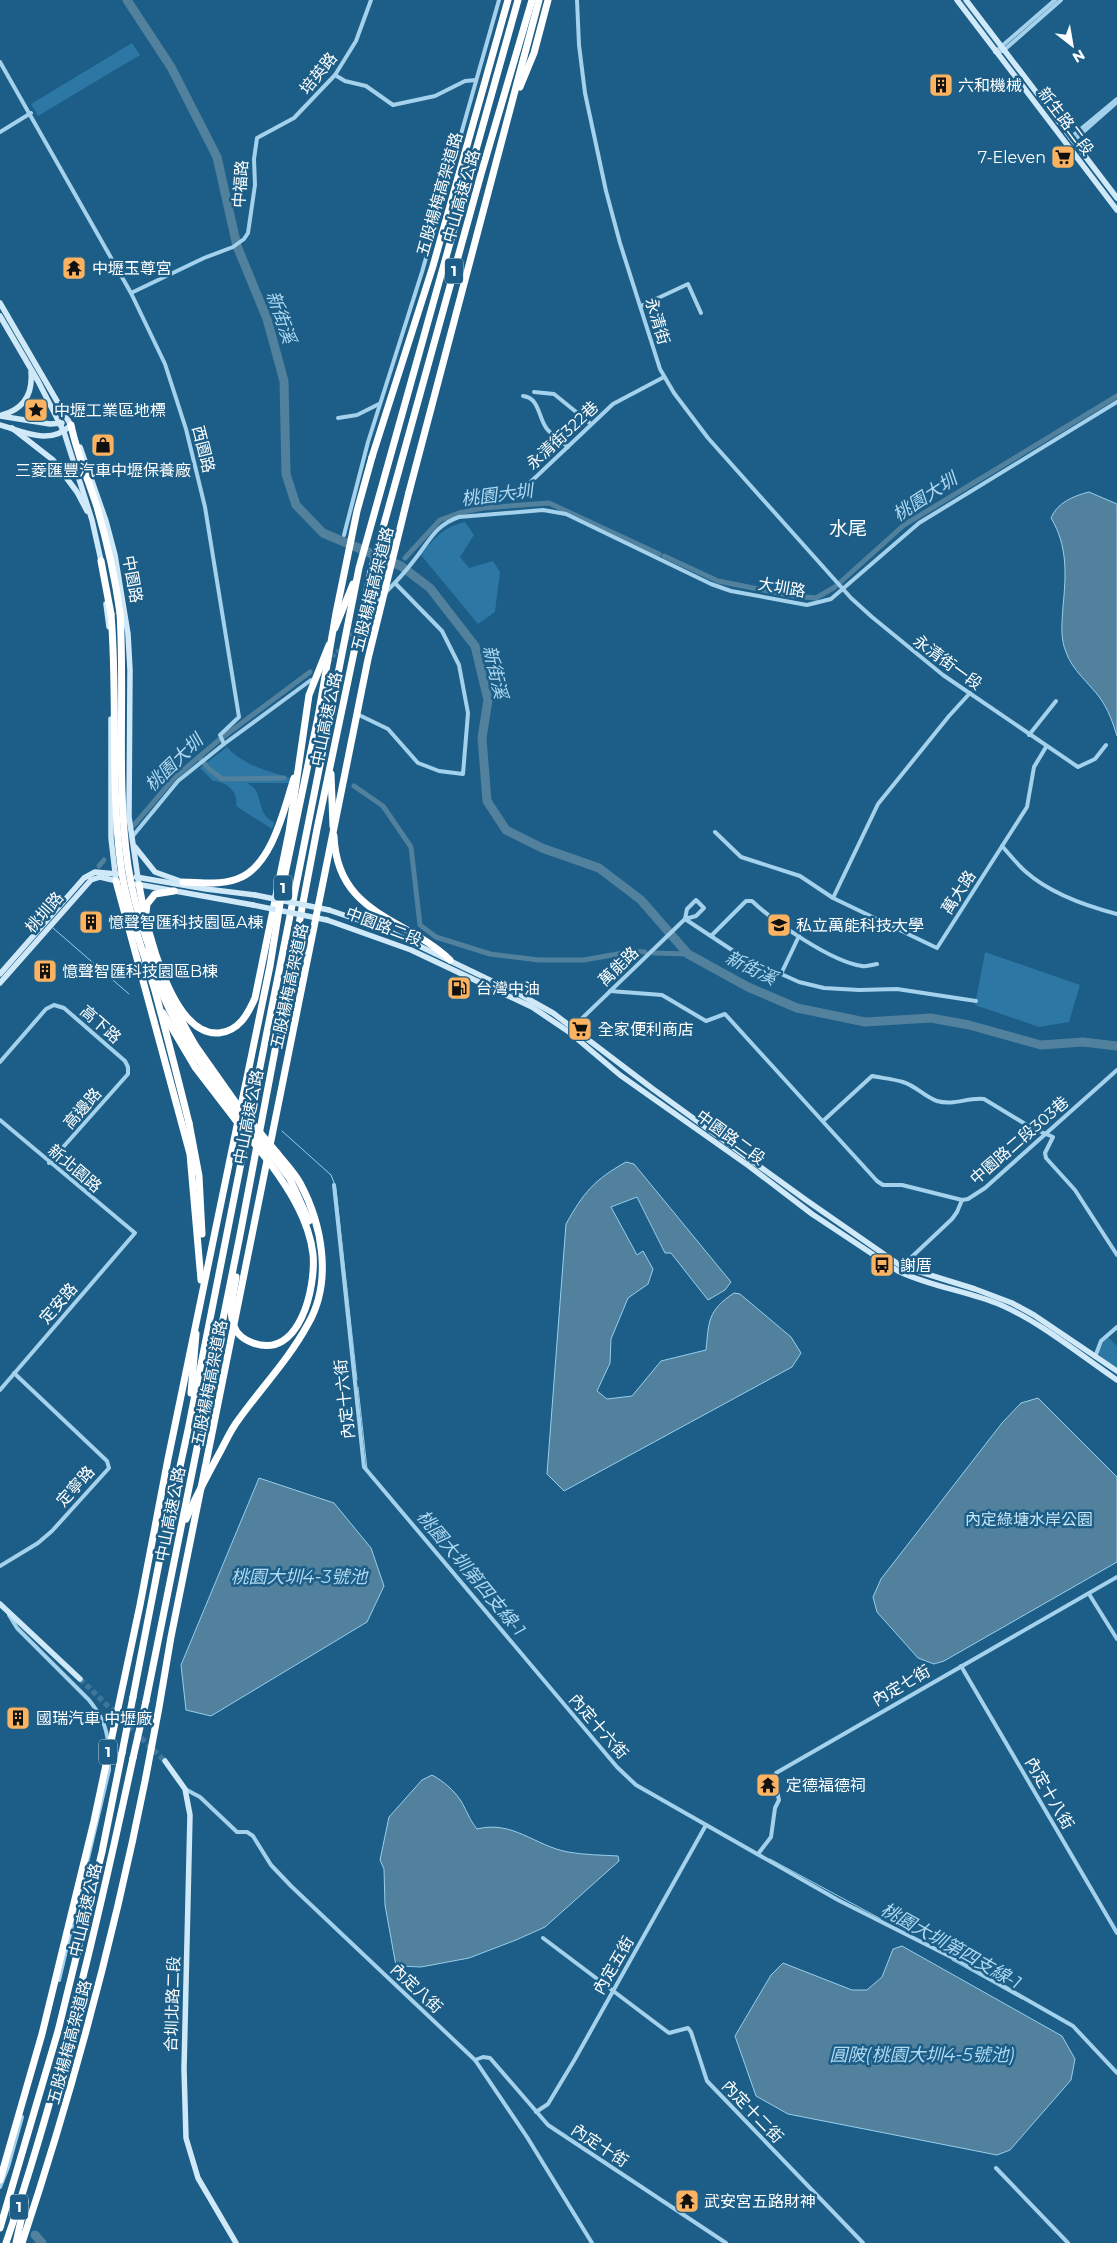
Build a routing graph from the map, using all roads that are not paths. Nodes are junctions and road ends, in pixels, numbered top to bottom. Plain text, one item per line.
1 (371, 0) edge
2 (498, 0) edge
3 (504, 0) edge
4 (508, 0) edge
5 (518, 0) edge
6 (532, 0) edge
7 (539, 0) edge
8 (548, 0) edge
9 (577, 0) edge
10 (957, 0) edge
11 (966, 0) edge
12 (1055, 0) edge
13 (1061, 0) edge
14 (1002, 49) junction
15 (995, 52) junction
16 (491, 55) junction
17 (0, 62) edge
18 (335, 75) junction
19 (476, 80) junction
20 (1117, 98) edge
21 (1117, 102) edge
22 (510, 111) junction
23 (30, 113) junction
24 (0, 132) edge
25 (257, 138) joint
26 (1070, 141) junction
27 (1117, 198) edge
28 (1117, 210) edge
29 (131, 292) junction
30 (0, 303) edge
31 (641, 306) junction
32 (701, 313) dead end
33 (0, 316) edge
34 (30, 368) junction
35 (664, 377) junction
36 (534, 392) dead end
37 (522, 396) dead end
38 (1117, 402) edge
39 (379, 404) junction
40 (0, 416) edge
41 (338, 418) dead end
42 (60, 423) junction
43 (70, 423) junction
44 (591, 424) junction
45 (0, 425) edge
46 (12, 428) junction
47 (64, 432) junction
48 (568, 447) junction
49 (474, 498) dead end
50 (92, 520) junction
51 (344, 535) dead end
52 (101, 561) junction
53 (359, 568) junction
54 (396, 581) junction
55 (843, 589) junction
56 (372, 607) tunnel mouth
57 (311, 680) dead end
58 (970, 694) junction
59 (1056, 701) dead end
60 (357, 714) dead end
61 (1029, 735) junction
62 (224, 744) junction
63 (1106, 745) dead end
64 (1046, 747) junction
65 (300, 760) junction
66 (330, 763) junction
67 (111, 783) junction
68 (715, 832) dead end
69 (132, 837) junction
70 (134, 845) junction
71 (1002, 846) junction
72 (115, 878) junction
73 (126, 879) junction
74 (138, 881) junction
75 (183, 882) junction
76 (196, 888) junction
77 (174, 891) junction
78 (833, 898) junction
79 (1117, 914) edge
80 (685, 918) junction
81 (147, 926) junction
82 (711, 936) junction
83 (800, 936) junction
84 (158, 960) junction
85 (450, 960) junction
86 (877, 964) dead end
87 (140, 966) junction
88 (0, 974) edge
89 (781, 974) junction
90 (0, 983) edge
91 (610, 991) junction
92 (976, 1001) dead end
93 (168, 1011) junction
94 (571, 1029) junction
95 (0, 1062) edge
96 (128, 1066) joint
97 (1117, 1070) edge
98 (236, 1115) junction
99 (0, 1120) edge
100 (823, 1121) junction
101 (1046, 1135) junction
102 (273, 1157) junction
103 (49, 1163) junction
104 (334, 1186) dead end
105 (962, 1200) junction
106 (134, 1234) joint
107 (240, 1235) junction
108 (1117, 1255) edge
109 (900, 1268) junction
110 (938, 1277) junction
111 (201, 1280) junction
112 (935, 1284) junction
113 (1117, 1327) edge
114 (1095, 1357) junction
115 (1092, 1363) junction
116 (1117, 1371) edge
117 (14, 1373) junction
118 (1117, 1380) edge
119 (0, 1390) edge
120 (188, 1430) junction
121 (180, 1534) junction
122 (0, 1566) edge
123 (1117, 1577) edge
124 (1089, 1594) junction
125 (2, 1606) edge
126 (1117, 1639) edge
127 (38, 1640) junction
128 (44, 1654) junction
129 (961, 1666) junction
130 (80, 1679) tunnel mouth
131 (165, 1761) tunnel mouth
132 (185, 1789) junction
133 (706, 1825) junction
134 (758, 1854) junction
135 (1117, 1933) edge
136 (543, 1938) dead end
137 (612, 1990) junction
138 (475, 2060) junction
139 (1117, 2073) edge
140 (536, 2112) junction
141 (996, 2168) dead end
142 (31, 2171) junction
143 (0, 2180) edge
144 (0, 2187) edge
145 (2, 2221) edge
146 (0, 2228) edge
147 (6, 2243) edge
148 (16, 2243) edge
149 (22, 2243) edge
150 (236, 2243) edge
151 (592, 2243) edge
152 (726, 2243) edge
153 (862, 2243) edge
154 (1068, 2243) edge

1 - 18 street, 培英路
2 - 19 street
3 - 16 highway
4 - 16 highway, 五股楊梅高架道路 / 1
5 - 53 highway, 中山高速公路 / 1
6 - 66 highway, 中山高速公路 / 1
7 - 22 highway, 五股楊梅高架道路 / 1
8 - 22 highway
9 - 31 street, 永清街
10 - 15 main road, 新生路二段
11 - 14 main road, 新生路二段
12 - 14 street
13 - 14 street
14 - 15 street
14 - 26 main road, 新生路二段
15 - 26 main road, 新生路二段
16 - 143 highway, 五股楊梅高架道路 / 1, bridge
17 - 23 street, 西園路
18 - 19 street
18 - 25 street, 培英路
19 - 39 street
20 - 26 street
21 - 26 street
22 - 149 highway, 五股楊梅高架道路 / 1, bridge
23 - 24 street
23 - 29 street, 西園路
25 - 29 street, 中福路
26 - 27 main road, 新生路二段
26 - 28 main road, 新生路二段
29 - 62 street, 西園路
30 - 43 main road, 中園路
31 - 32 street
31 - 35 street, 永清街
33 - 34 main road, 中園路
34 - 40 main road
34 - 42 main road, 中園路
35 - 44 street, 永清街322巷
35 - 55 street, 永清街
36 - 44 street
37 - 48 street
38 - 55 street, 大圳路
39 - 41 street
39 - 51 street
40 - 42 main road
42 - 43 main road
42 - 47 main road, 中園路
43 - 47 main road
43 - 69 main road, 中園路
43 - 102 highway, bridge
44 - 48 street, 永清街322巷
45 - 46 main road
46 - 47 main road
46 - 50 main road
47 - 50 main road, 中園路
48 - 49 street, 永清街322巷
50 - 52 main road, 中園路
52 - 67 main road, 中園路
52 - 111 highway, bridge
53 - 65 highway
53 - 120 highway, 中山高速公路 / 1
54 - 55 street, 大圳路
54 - 56 street
54 - 60 street
55 - 58 street, 永清街一段
57 - 62 street
58 - 61 street, 永清街一段
58 - 78 street
59 - 61 street
61 - 64 street, 永清街一段
62 - 69 street
63 - 64 street, 永清街一段
64 - 71 street, 萬大路
65 - 75 highway
65 - 84 highway
66 - 85 highway
66 - 107 highway, 中山高速公路 / 1
67 - 72 main road, 中園路
67 - 73 main road
68 - 78 street, 萬大路
69 - 70 main road, 中園路
70 - 74 main road, 中園路
70 - 75 main road
71 - 78 street, 萬大路
71 - 79 street
72 - 73 main road
72 - 87 highway
72 - 88 main road, 桃圳路
72 - 90 main road, 桃圳路
73 - 74 main road
73 - 93 highway
74 - 76 main road
74 - 77 main road
74 - 81 highway
75 - 76 main road
76 - 85 main road, 中園路二段, bridge
77 - 81 highway
77 - 94 main road, 中園路二段, bridge
80 - 80 street
80 - 82 street
80 - 91 street, 萬能路
81 - 84 highway
82 - 83 street
82 - 89 street
83 - 86 street
83 - 89 street
84 - 93 highway
85 - 94 main road, 中園路二段
87 - 98 highway
87 - 111 highway
89 - 92 street
91 - 94 street, 萬能路
91 - 100 street
93 - 98 highway
94 - 109 main road, 中園路二段
95 - 96 street, 高下路
96 - 103 street, 高邊路
97 - 101 street, 中園路二段303巷
98 - 102 highway, bridge
99 - 103 street, 新北園路
100 - 101 street
100 - 105 street
101 - 105 street, 中園路二段303巷
101 - 108 street
102 - 107 highway
102 - 121 highway
103 - 106 street, 新北園路
104 - 133 street, 內定十六街
105 - 109 street, 中園路二段303巷
106 - 117 street, 定安路
107 - 121 highway, 中山高速公路 / 1
109 - 110 main road, 中園路二段
109 - 112 main road, 中園路二段
110 - 112 main road
110 - 114 main road, 中園路二段
111 - 120 highway
112 - 115 main road, 中園路二段
113 - 114 street
114 - 115 main road
114 - 116 main road, 中園路二段
115 - 118 main road, 中園路二段
117 - 119 street, 定安路
117 - 122 street, 定寧路
120 - 145 highway, 中山高速公路 / 1, bridge
121 - 142 highway, 中山高速公路 / 1, bridge
123 - 124 street, 內定七街
124 - 126 street
124 - 129 street, 內定七街
125 - 127 main road
125 - 128 street
127 - 128 street
127 - 130 main road
128 - 144 street
129 - 134 street, 內定七街
129 - 135 street, 內定十八街
131 - 132 main road, 合圳北路二段
132 - 138 street, 內定八街
132 - 150 main road, 合圳北路二段
133 - 134 street, 內定十六街
133 - 137 street, 內定五街
134 - 139 street, 內定十六街
136 - 137 street
137 - 140 street, 內定五街
137 - 153 street, 內定十二街
138 - 140 street, 內定十街
138 - 151 street, 內定八街
140 - 152 street, 內定十街
141 - 154 street
142 - 147 highway, 中山高速公路 / 1
142 - 148 highway
145 - 146 highway, 中山高速公路 / 1

